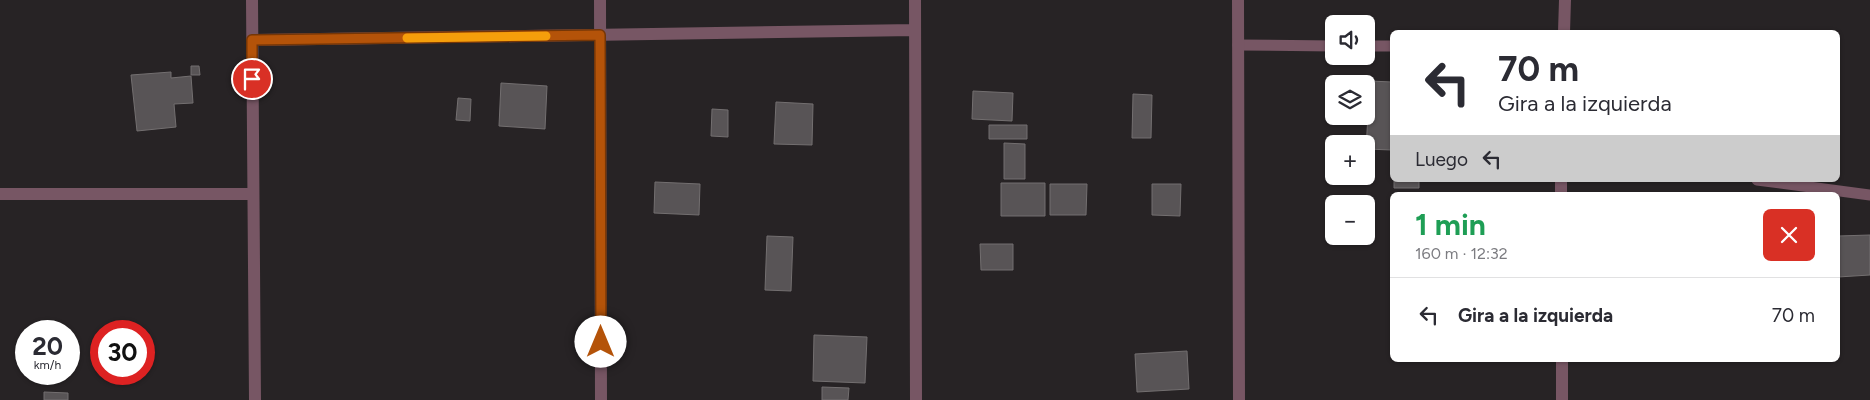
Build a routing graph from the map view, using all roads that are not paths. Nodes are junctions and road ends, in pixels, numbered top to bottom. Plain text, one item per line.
1 (252, 0) edge
2 (600, 0) edge
3 (915, 0) edge
4 (1238, 0) edge
5 (1565, 0) edge
6 (915, 30) junction
7 (1564, 30) edge
8 (600, 35) junction
9 (252, 40) junction
10 (1238, 45) junction
11 (1325, 46) edge
12 (1375, 46) edge
13 (1390, 46) edge
14 (1773, 182) edge
15 (0, 194) edge
16 (252, 194) junction
17 (1870, 194) edge
18 (1562, 362) edge
19 (255, 400) edge
20 (602, 400) edge
21 (916, 400) edge
22 (1238, 400) edge
23 (1562, 400) edge

1 - 9 street
2 - 8 street
3 - 6 street
4 - 10 street
5 - 7 street
6 - 8 street
6 - 21 street
8 - 9 street
8 - 20 street
9 - 16 street
10 - 11 lane
10 - 22 street
12 - 13 lane
14 - 17 lane
15 - 16 street
16 - 19 street
18 - 23 street

